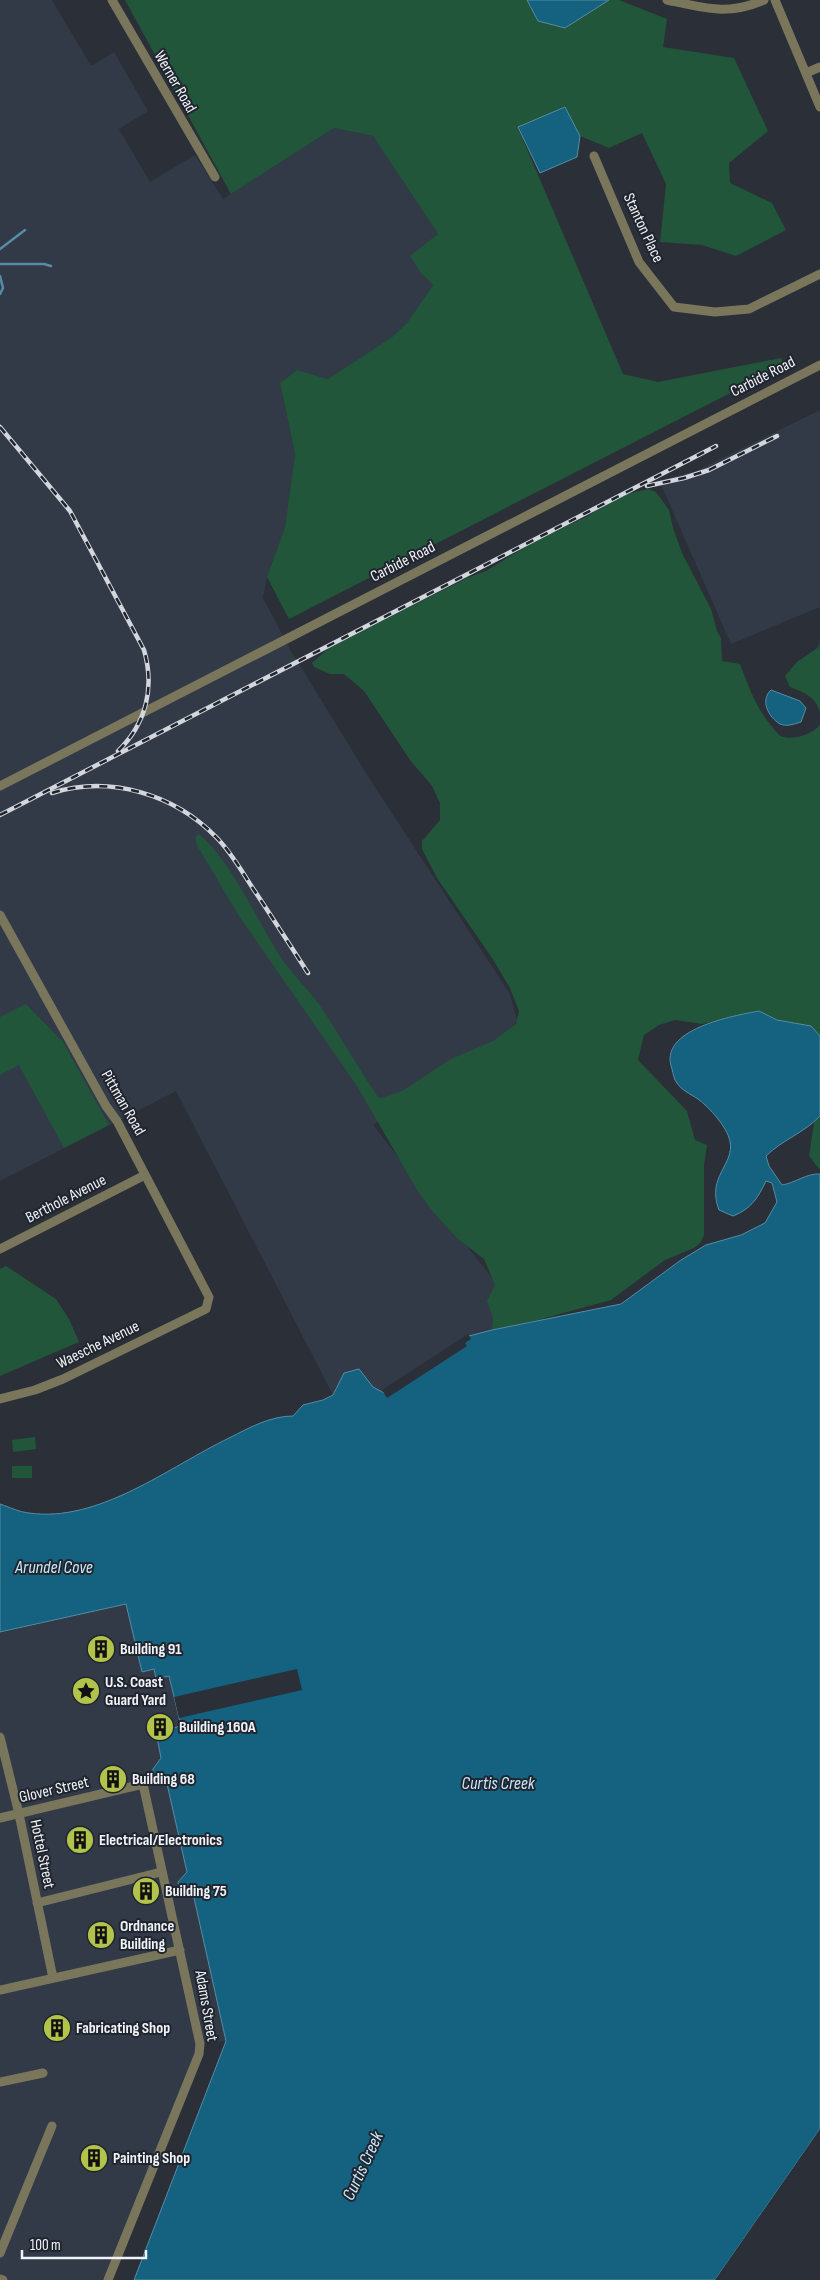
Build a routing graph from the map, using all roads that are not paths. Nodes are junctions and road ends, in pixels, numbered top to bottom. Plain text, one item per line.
1 (112, 0) edge
2 (668, 0) edge
3 (764, 0) edge
4 (775, 0) edge
5 (820, 67) edge
6 (806, 73) junction
7 (820, 107) edge
8 (594, 156) dead end
9 (215, 177) dead end
10 (820, 274) edge
11 (820, 365) edge
12 (0, 786) edge
13 (0, 915) edge
14 (145, 1175) junction
15 (0, 1249) edge
16 (206, 1310) joint
17 (0, 1399) edge
18 (0, 1737) edge
19 (143, 1784) joint
20 (18, 1814) junction
21 (0, 1818) edge
22 (162, 1872) junction
23 (37, 1903) junction
24 (180, 1950) junction
25 (52, 1978) junction
26 (0, 1990) edge
27 (44, 2073) dead end
28 (0, 2082) edge
29 (52, 2126) dead end
30 (0, 2253) edge
31 (108, 2280) edge

1 - 9 street, Werner Road
2 - 3 street
4 - 6 street
5 - 6 street
6 - 7 street
8 - 10 street, Stanton Place
11 - 12 street, Carbide Road
13 - 14 street, Pittman Road
14 - 15 street, Berthole Avenue
14 - 16 street, Pittman Road
16 - 17 street, Waesche Avenue
18 - 20 street, Hottel Street
19 - 20 street, Glover Street
19 - 22 street, Adams Street
20 - 21 street, Glover Street
20 - 23 street, Hottel Street
22 - 23 street
22 - 24 street, Adams Street
23 - 25 street, Hottel Street
24 - 25 street
24 - 31 street, Adams Street
25 - 26 street
27 - 28 street
29 - 30 street

